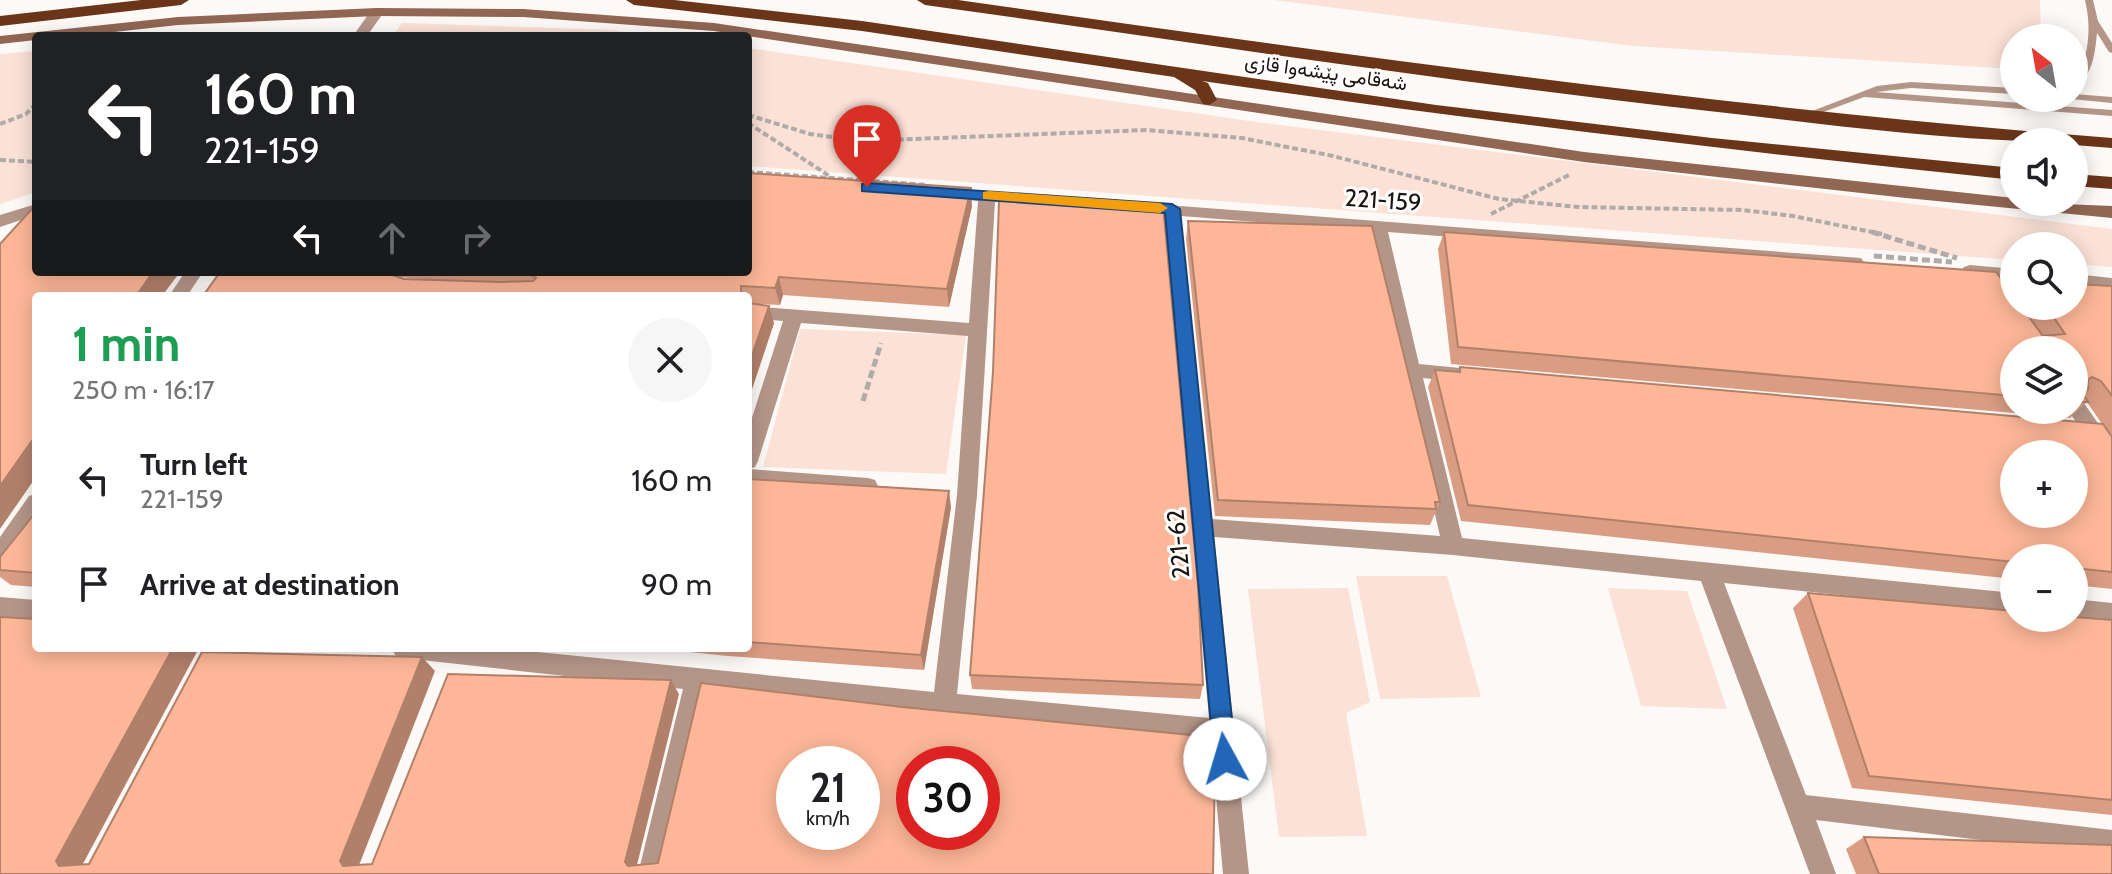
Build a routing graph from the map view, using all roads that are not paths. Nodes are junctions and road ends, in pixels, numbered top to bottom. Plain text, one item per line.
1 (181, 0) edge
2 (637, 0) edge
3 (925, 0) edge
4 (2089, 0) edge
5 (377, 12) junction
6 (0, 21) edge
7 (2094, 21) junction
8 (75, 32) edge
9 (363, 32) edge
10 (748, 32) edge
11 (752, 33) edge
12 (32, 37) edge
13 (0, 40) edge
14 (2112, 50) edge
15 (2088, 67) edge
16 (1166, 71) junction
17 (2000, 90) edge
18 (1861, 94) junction
19 (2088, 98) edge
20 (1209, 100) junction
21 (2112, 100) edge
22 (2112, 113) edge
23 (1807, 115) junction
24 (2112, 143) edge
25 (2000, 173) edge
26 (2088, 181) edge
27 (2112, 183) edge
28 (923, 191) edge
29 (987, 195) junction
30 (1172, 209) junction
31 (32, 210) edge
32 (2112, 212) edge
33 (0, 221) edge
34 (1377, 224) junction
35 (1871, 263) edge
36 (1975, 267) junction
37 (1951, 270) edge
38 (2000, 272) edge
39 (2088, 281) edge
40 (2112, 284) edge
41 (2000, 297) edge
42 (752, 312) edge
43 (794, 316) junction
44 (978, 330) junction
45 (1412, 370) junction
46 (1476, 376) edge
47 (2088, 424) edge
48 (2061, 428) edge
49 (2093, 431) junction
50 (752, 448) edge
51 (2112, 459) edge
52 (752, 477) edge
53 (889, 488) edge
54 (32, 508) edge
55 (1203, 527) junction
56 (1453, 546) junction
57 (0, 554) edge
58 (1710, 574) junction
59 (2000, 602) edge
60 (0, 607) edge
61 (32, 610) edge
62 (2088, 610) edge
63 (2112, 613) edge
64 (417, 652) edge
65 (697, 680) junction
66 (944, 704) junction
67 (1222, 731) junction
68 (1797, 806) junction
69 (2112, 843) edge
70 (651, 874) edge
71 (1236, 874) edge
72 (1823, 874) edge

1 - 6 highway
2 - 16 highway, شەقامی پێشەوا قازی
3 - 23 highway, شەقامی پێشەوا قازی
4 - 7 lane
5 - 8 main road
5 - 9 street
5 - 10 main road
7 - 14 lane
7 - 15 lane
11 - 20 main road
12 - 13 main road
16 - 20 highway
16 - 25 highway, شەقامی پێشەوا قازی
17 - 18 lane
18 - 22 lane
18 - 23 lane
19 - 21 lane
20 - 32 main road
23 - 24 highway, شەقامی پێشەوا قازی
26 - 27 highway
28 - 29 street, 221-159
29 - 30 street, 221-159
29 - 44 street
30 - 34 street, 221-159
30 - 55 street, 221-62
31 - 33 street
34 - 35 street, 221-159
34 - 45 street
36 - 37 street
36 - 38 street
36 - 41 street
39 - 40 street
42 - 43 street
43 - 44 street
43 - 50 street
44 - 66 street
45 - 46 street
45 - 56 street
47 - 49 street
48 - 49 street
49 - 51 street
52 - 53 street
54 - 57 street
55 - 56 street
55 - 67 street, 221-62
56 - 58 street
58 - 59 street
58 - 68 street
60 - 61 street
62 - 63 street
64 - 65 street
65 - 66 street
65 - 70 street
66 - 67 street
67 - 71 street, 221-62
68 - 69 street
68 - 72 street

